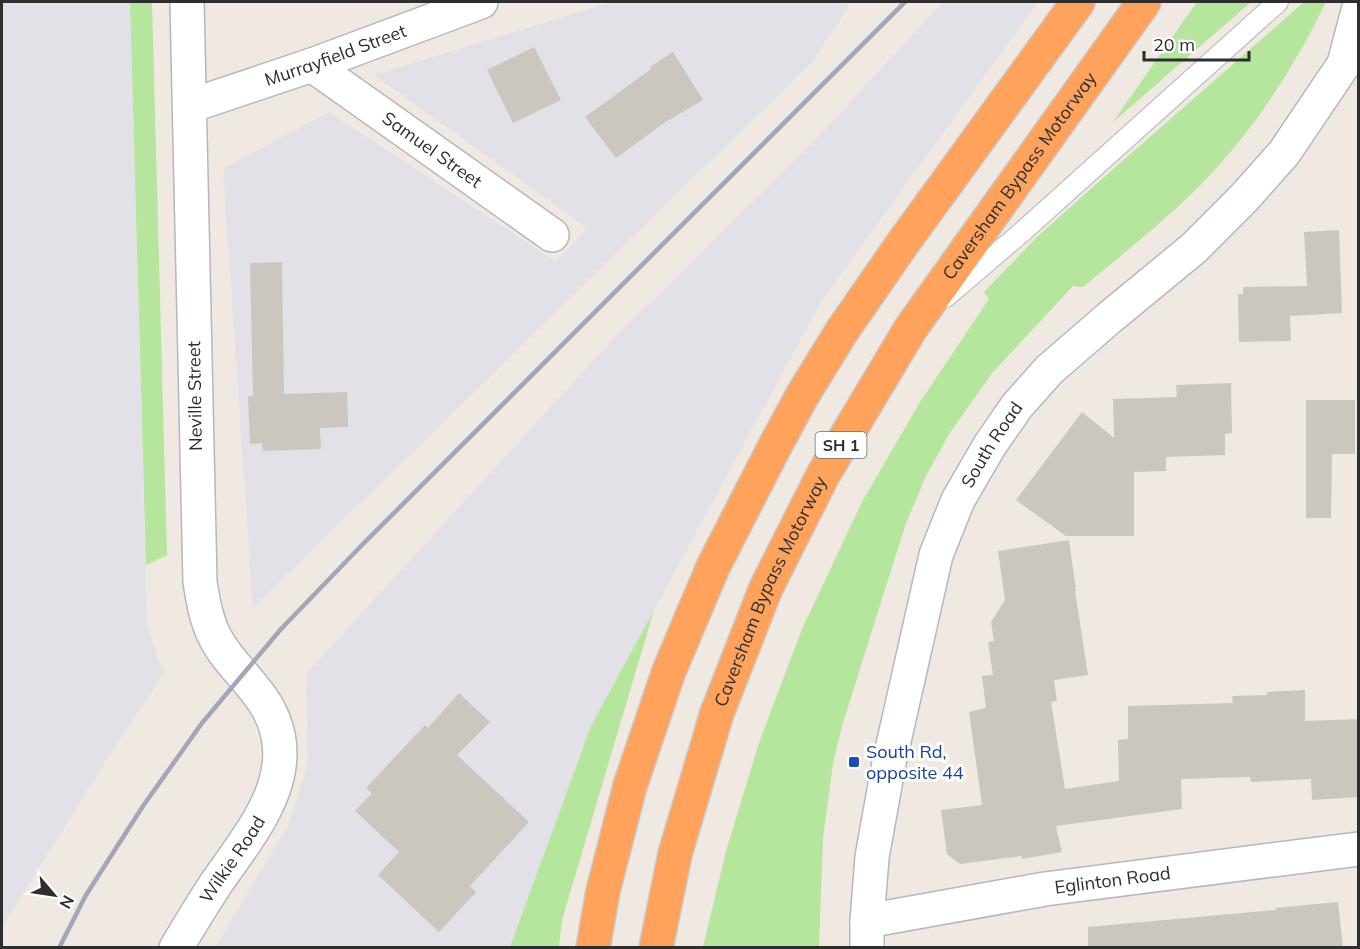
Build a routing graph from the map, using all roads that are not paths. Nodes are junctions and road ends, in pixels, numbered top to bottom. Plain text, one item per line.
1 (187, 2) edge
2 (481, 2) edge
3 (1078, 2) edge
4 (1144, 2) edge
5 (1278, 2) edge
6 (1359, 11) edge
7 (1351, 56) edge
8 (312, 64) junction
9 (190, 106) junction
10 (552, 235) dead end
11 (911, 328) junction
12 (280, 768) joint
13 (1359, 849) edge
14 (867, 934) edge
15 (176, 948) edge
16 (593, 948) edge
17 (656, 948) edge

1 - 9 street, Neville Street
2 - 8 street, Murrayfield Street
3 - 16 highway
4 - 11 highway, Caversham Bypass Motorway / SH 1
5 - 11 lane
6 - 7 street, South Road
7 - 14 street, South Road
8 - 9 street, Murrayfield Street
8 - 10 street, Samuel Street
9 - 12 street, Neville Street
11 - 17 highway, Caversham Bypass Motorway / SH 1
12 - 15 street, Wilkie Road
13 - 14 street, Eglinton Road

